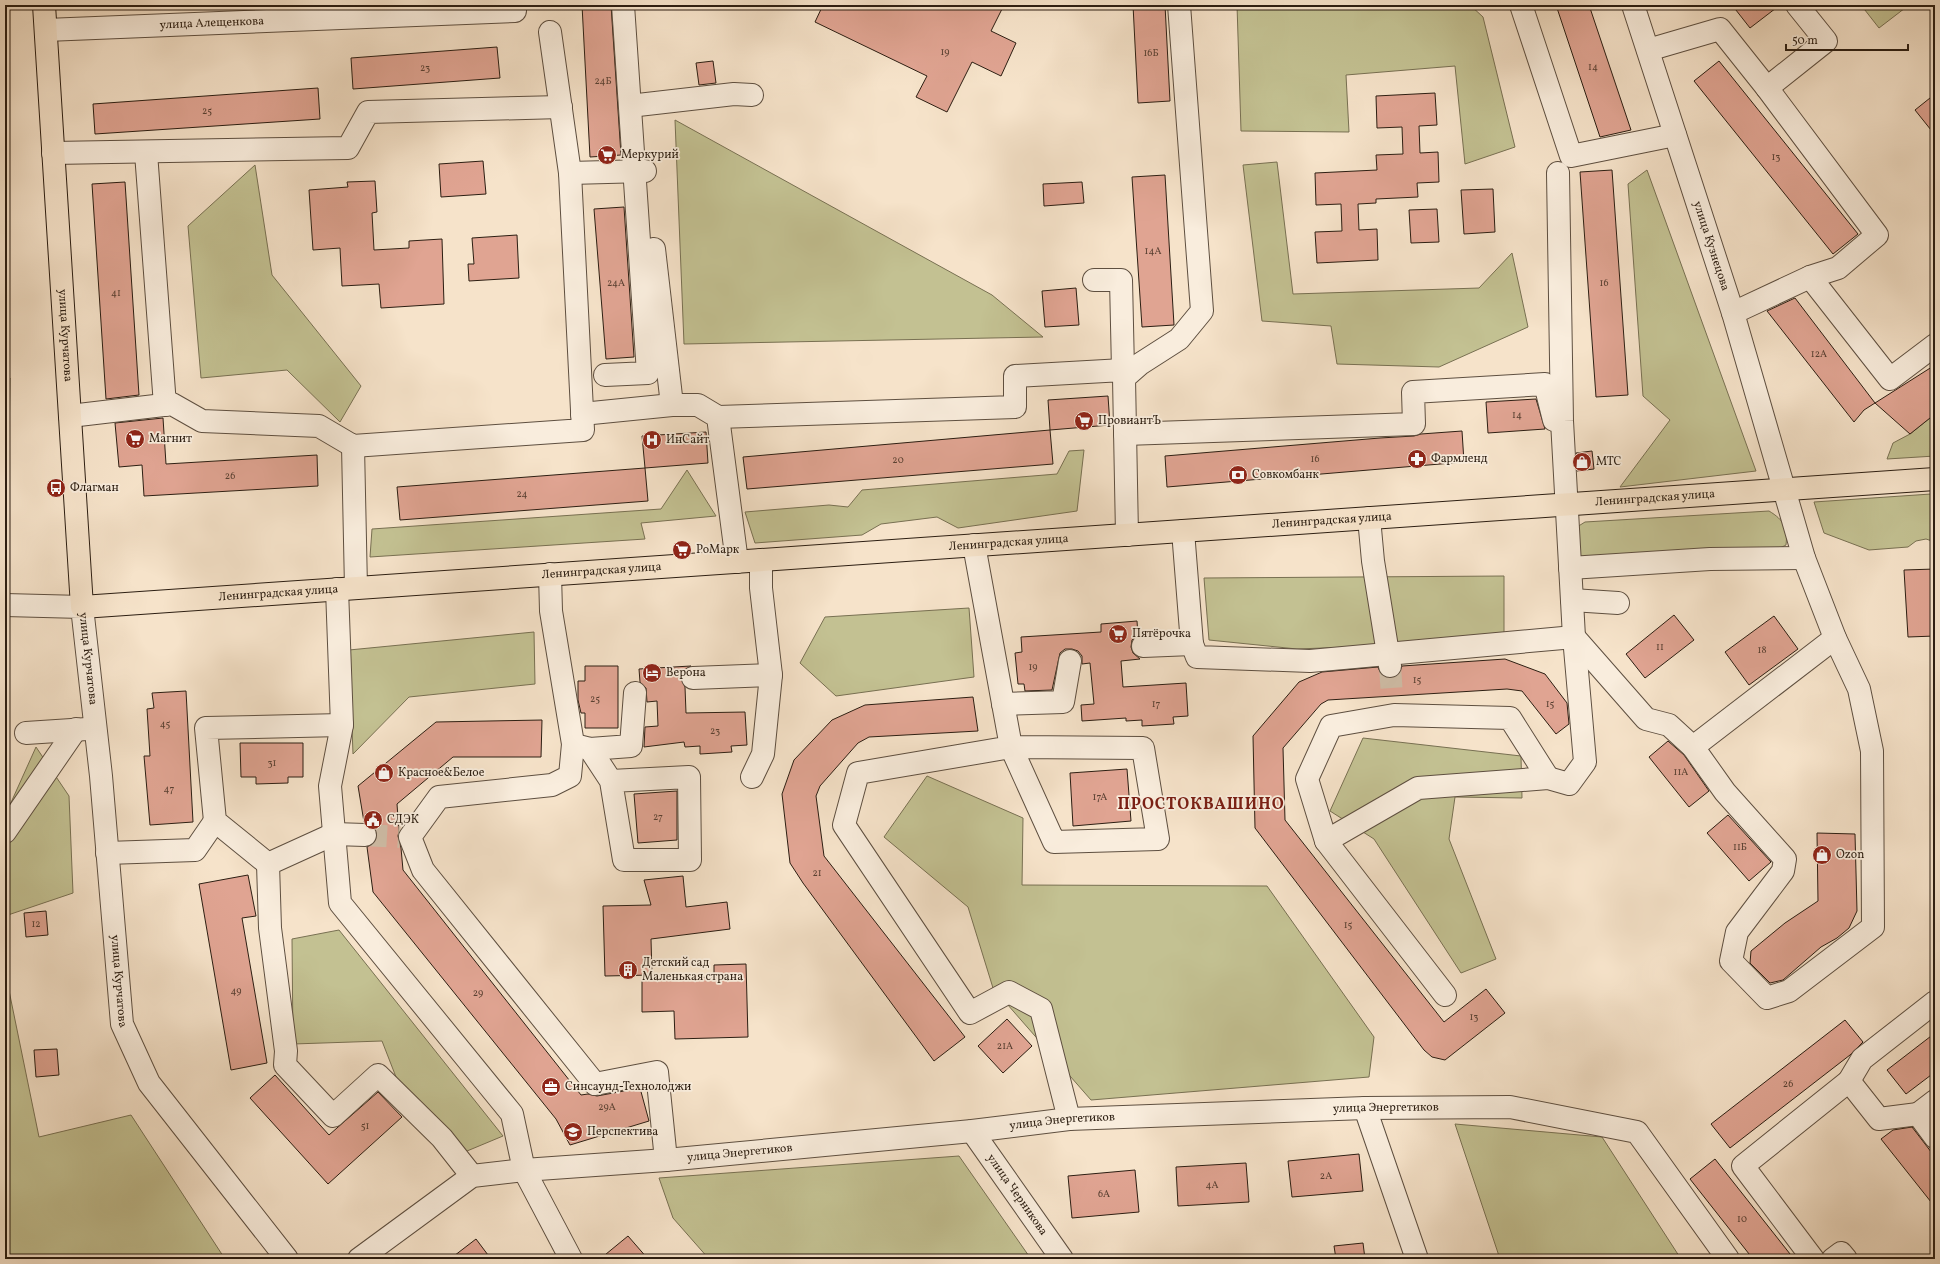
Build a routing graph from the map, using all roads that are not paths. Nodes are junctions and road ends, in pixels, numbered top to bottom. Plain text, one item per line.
1 (44, 5) edge
2 (515, 5) edge
3 (623, 5) edge
4 (630, 5) edge
5 (1179, 5) edge
6 (1521, 5) edge
7 (1633, 5) edge
8 (1797, 5) edge
9 (296, 12) edge
10 (46, 30) junction
11 (550, 32) dead end
12 (1648, 50) junction
13 (1767, 88) junction
14 (752, 95) dead end
15 (638, 106) junction
16 (561, 107) junction
17 (1675, 135) junction
18 (53, 153) junction
19 (146, 153) junction
20 (640, 171) junction
21 (570, 173) junction
22 (1558, 173) dead end
23 (1810, 277) junction
24 (1094, 280) dead end
25 (1733, 313) junction
26 (1935, 345) edge
27 (1123, 374) junction
28 (605, 375) dead end
29 (165, 405) junction
30 (672, 405) junction
31 (582, 414) junction
32 (70, 416) junction
33 (718, 417) junction
34 (1562, 421) junction
35 (1125, 434) junction
36 (353, 446) junction
37 (1935, 479) edge
38 (1784, 490) junction
39 (1567, 505) junction
40 (1369, 518) junction
41 (1183, 531) junction
42 (1127, 535) junction
43 (974, 545) junction
44 (1804, 558) junction
45 (761, 560) junction
46 (737, 562) junction
47 (1570, 568) junction
48 (550, 574) junction
49 (347, 588) junction
50 (1572, 600) junction
51 (1618, 603) dead end
52 (5, 605) edge
53 (82, 607) junction
54 (1574, 637) junction
55 (1835, 638) junction
56 (1192, 644) junction
57 (1143, 646) dead end
58 (1389, 660) junction
59 (1070, 661) dead end
60 (771, 675) junction
61 (693, 678) dead end
62 (635, 693) dead end
63 (1003, 704) junction
64 (342, 725) junction
65 (86, 729) junction
66 (26, 733) dead end
67 (581, 747) junction
68 (1011, 747) junction
69 (1693, 747) junction
70 (752, 777) dead end
71 (1548, 778) junction
72 (611, 781) junction
73 (215, 822) junction
74 (5, 832) edge
75 (334, 834) junction
76 (365, 835) tunnel mouth
77 (1326, 841) junction
78 (108, 853) junction
79 (268, 864) junction
80 (1445, 995) dead end
81 (1935, 1002) edge
82 (1849, 1081) junction
83 (1935, 1101) edge
84 (1365, 1108) junction
85 (1918, 1114) junction
86 (1069, 1119) junction
87 (972, 1131) junction
88 (1935, 1137) edge
89 (666, 1160) junction
90 (524, 1170) junction
91 (472, 1176) junction
92 (563, 1256) edge
93 (287, 1259) edge
94 (359, 1259) edge
95 (1062, 1259) edge
96 (1417, 1259) edge
97 (1728, 1259) edge
98 (1813, 1259) edge
99 (1833, 1259) edge
100 (1846, 1259) edge

1 - 10 main road, улица Курчатова
2 - 9 street, улица Алещенкова
3 - 20 street
4 - 15 street
5 - 27 street
6 - 17 street
7 - 12 street, улица Кузнецова
8 - 13 street
9 - 10 street, улица Алещенкова
10 - 18 main road, улица Курчатова
11 - 16 street
12 - 13 street
12 - 17 street, улица Кузнецова
13 - 23 street
14 - 15 street
15 - 20 street
16 - 19 street
16 - 21 street
17 - 25 street, улица Кузнецова
18 - 19 street
18 - 32 main road, улица Курчатова
19 - 29 street
20 - 21 street
20 - 28 street
20 - 30 street
21 - 31 street
22 - 34 street
23 - 25 street
23 - 26 street
24 - 27 street
25 - 38 street, улица Кузнецова
27 - 33 street
27 - 35 street
29 - 32 street
29 - 36 street
30 - 31 street
30 - 33 street
31 - 36 street
32 - 53 main road, улица Курчатова
33 - 46 street
34 - 35 street
34 - 39 street
35 - 42 street
36 - 49 street
37 - 38 main road, Ленинградская улица
38 - 39 main road, Ленинградская улица
38 - 44 street, улица Кузнецова
39 - 40 main road, Ленинградская улица
39 - 47 street
40 - 41 main road, Ленинградская улица
40 - 58 street
41 - 42 main road, Ленинградская улица
41 - 56 street
42 - 43 main road, Ленинградская улица
43 - 45 main road, Ленинградская улица
43 - 63 street
44 - 47 street
44 - 55 street, улица Кузнецова
45 - 46 main road, Ленинградская улица
45 - 60 street
46 - 48 main road, Ленинградская улица
47 - 50 street
48 - 49 main road, Ленинградская улица
48 - 67 street
49 - 53 main road, Ленинградская улица
49 - 64 street
50 - 51 street
50 - 54 street
52 - 53 street
53 - 65 street, улица Курчатова
54 - 58 street
54 - 69 street
54 - 71 street
55 - 69 street
55 - 69 street, улица Кузнецова
56 - 57 street
56 - 58 street
59 - 63 street
60 - 61 street
60 - 70 street
62 - 67 street
63 - 68 street
64 - 73 street
64 - 75 street
65 - 66 street
65 - 74 street
65 - 78 street, улица Курчатова
67 - 72 street
67 - 89 street
68 - 68 street
68 - 86 street
71 - 77 street
71 - 77 street
72 - 72 street
73 - 78 street
73 - 79 street
75 - 76 street
75 - 79 street
75 - 90 street
77 - 80 street
78 - 93 street, улица Курчатова
79 - 91 street
81 - 82 street
82 - 85 street
82 - 98 street
83 - 85 street
84 - 86 street, улица Энергетиков
84 - 96 street
84 - 97 street, улица Энергетиков
85 - 88 street
86 - 87 street, улица Энергетиков
87 - 89 street, улица Энергетиков
87 - 95 street, улица Черникова
89 - 90 street, улица Энергетиков
90 - 91 street, улица Энергетиков
90 - 92 street
91 - 94 street, улица Энергетиков
99 - 100 street

